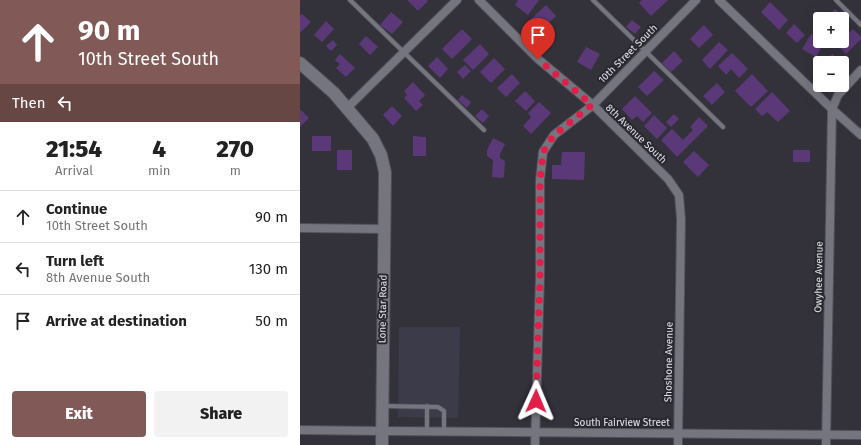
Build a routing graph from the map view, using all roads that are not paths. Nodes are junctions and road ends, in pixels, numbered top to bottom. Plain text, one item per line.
1 (350, 0) edge
2 (457, 0) edge
3 (479, 0) edge
4 (593, 0) edge
5 (696, 0) edge
6 (720, 0) edge
7 (836, 0) edge
8 (861, 25) edge
9 (645, 51) junction
10 (404, 53) junction
11 (300, 63) edge
12 (861, 70) edge
13 (592, 105) junction
14 (347, 108) junction
15 (832, 109) junction
16 (724, 127) dead end
17 (484, 130) dead end
18 (861, 135) edge
19 (300, 228) edge
20 (384, 228) junction
21 (680, 280) joint
22 (382, 406) junction
23 (427, 406) junction
24 (300, 430) edge
25 (382, 431) junction
26 (426, 432) junction
27 (444, 432) junction
28 (536, 433) junction
29 (678, 434) junction
30 (826, 435) junction
31 (861, 435) edge
32 (382, 445) edge
33 (535, 445) edge
34 (678, 445) edge
35 (826, 445) edge

1 - 10 lane
2 - 10 street
3 - 13 street, 8th Avenue South
4 - 9 lane
5 - 9 street, 10th Street South
6 - 15 street
7 - 8 lane
9 - 13 street, 10th Street South
9 - 16 lane
10 - 14 street
10 - 17 lane
11 - 14 street, Lone Star Road
12 - 15 street
13 - 21 street, 8th Avenue South
13 - 28 street, 10th Street South
14 - 20 street, Lone Star Road
15 - 18 street
15 - 30 street, Owyhee Avenue
19 - 20 street
20 - 22 street, Lone Star Road
21 - 29 street, Shoshone Avenue
22 - 23 lane
22 - 25 street, Lone Star Road
23 - 26 lane
23 - 27 lane
24 - 25 street, South Fairview Street
25 - 26 street, South Fairview Street
25 - 32 street, Lone Star Road
26 - 27 street, South Fairview Street
27 - 28 street, South Fairview Street
28 - 29 street, South Fairview Street
28 - 33 street, 10th Street South
29 - 30 street, South Fairview Street
29 - 34 street, Shoshone Avenue
30 - 31 street, South Fairview Street
30 - 35 street, Owyhee Avenue

